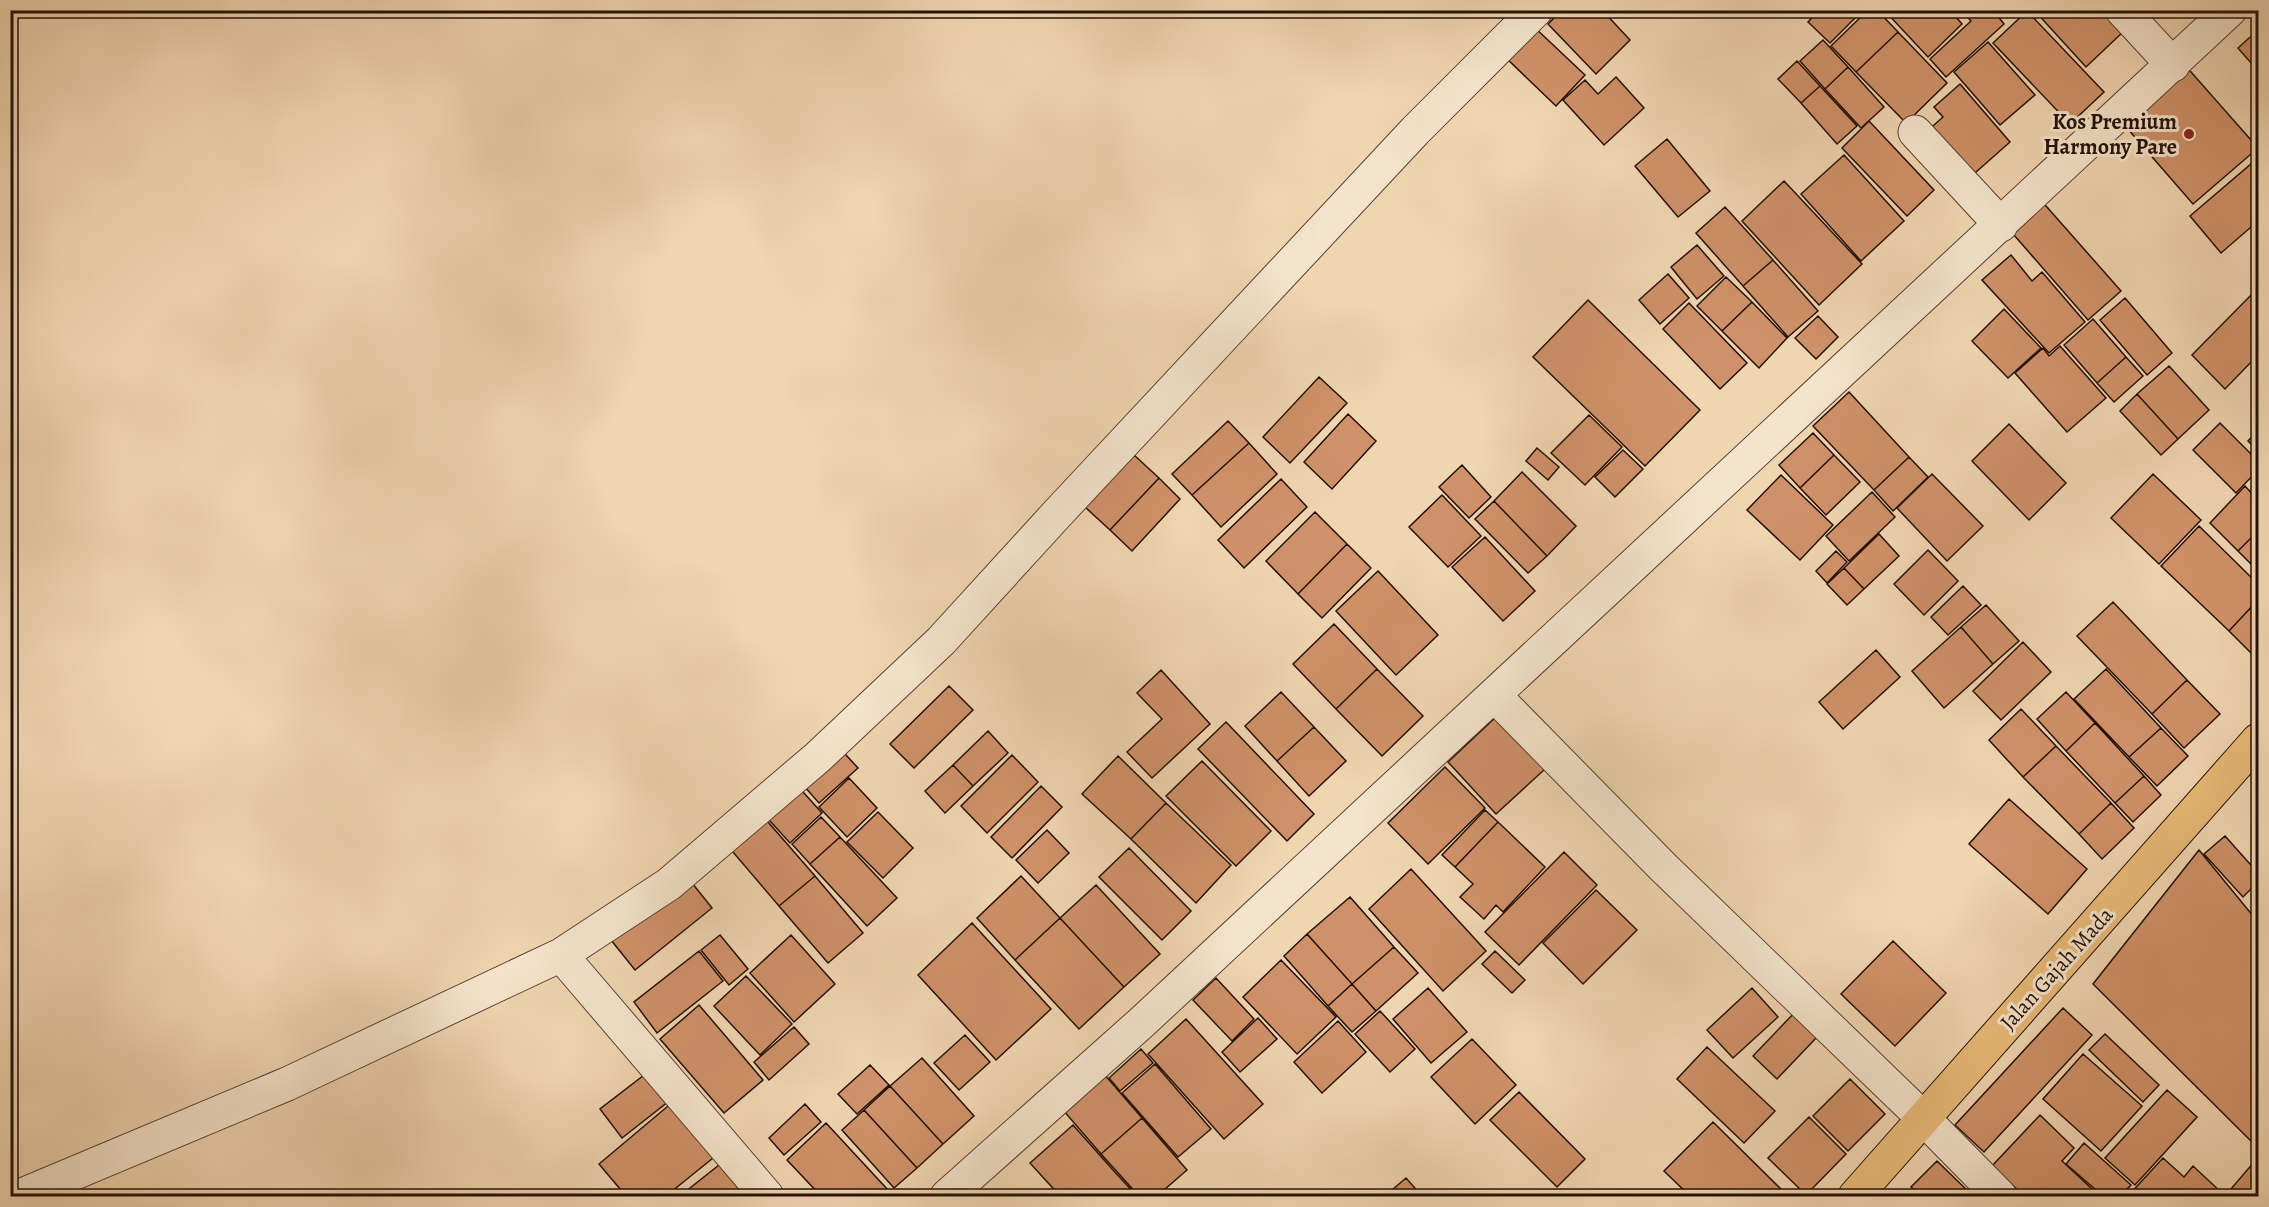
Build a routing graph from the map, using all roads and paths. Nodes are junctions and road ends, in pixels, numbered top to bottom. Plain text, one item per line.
1 (1536, 10) edge
2 (2122, 10) edge
3 (2230, 10) edge
4 (2173, 64) junction
5 (1915, 132) dead end
6 (2001, 225) junction
7 (1494, 696) junction
8 (2259, 740) edge
9 (561, 955) junction
10 (1923, 1118) junction
11 (20, 1197) edge
12 (767, 1197) edge
13 (947, 1197) edge
14 (1855, 1197) edge
15 (2001, 1197) edge

1 - 9 street
2 - 4 street
3 - 4 street
4 - 6 street
5 - 6 street
6 - 7 street
7 - 10 street
7 - 13 street
8 - 10 main road, Jalan Gajah Mada
9 - 11 street
9 - 12 street
10 - 14 main road, Jalan Gajah Mada
10 - 15 street

